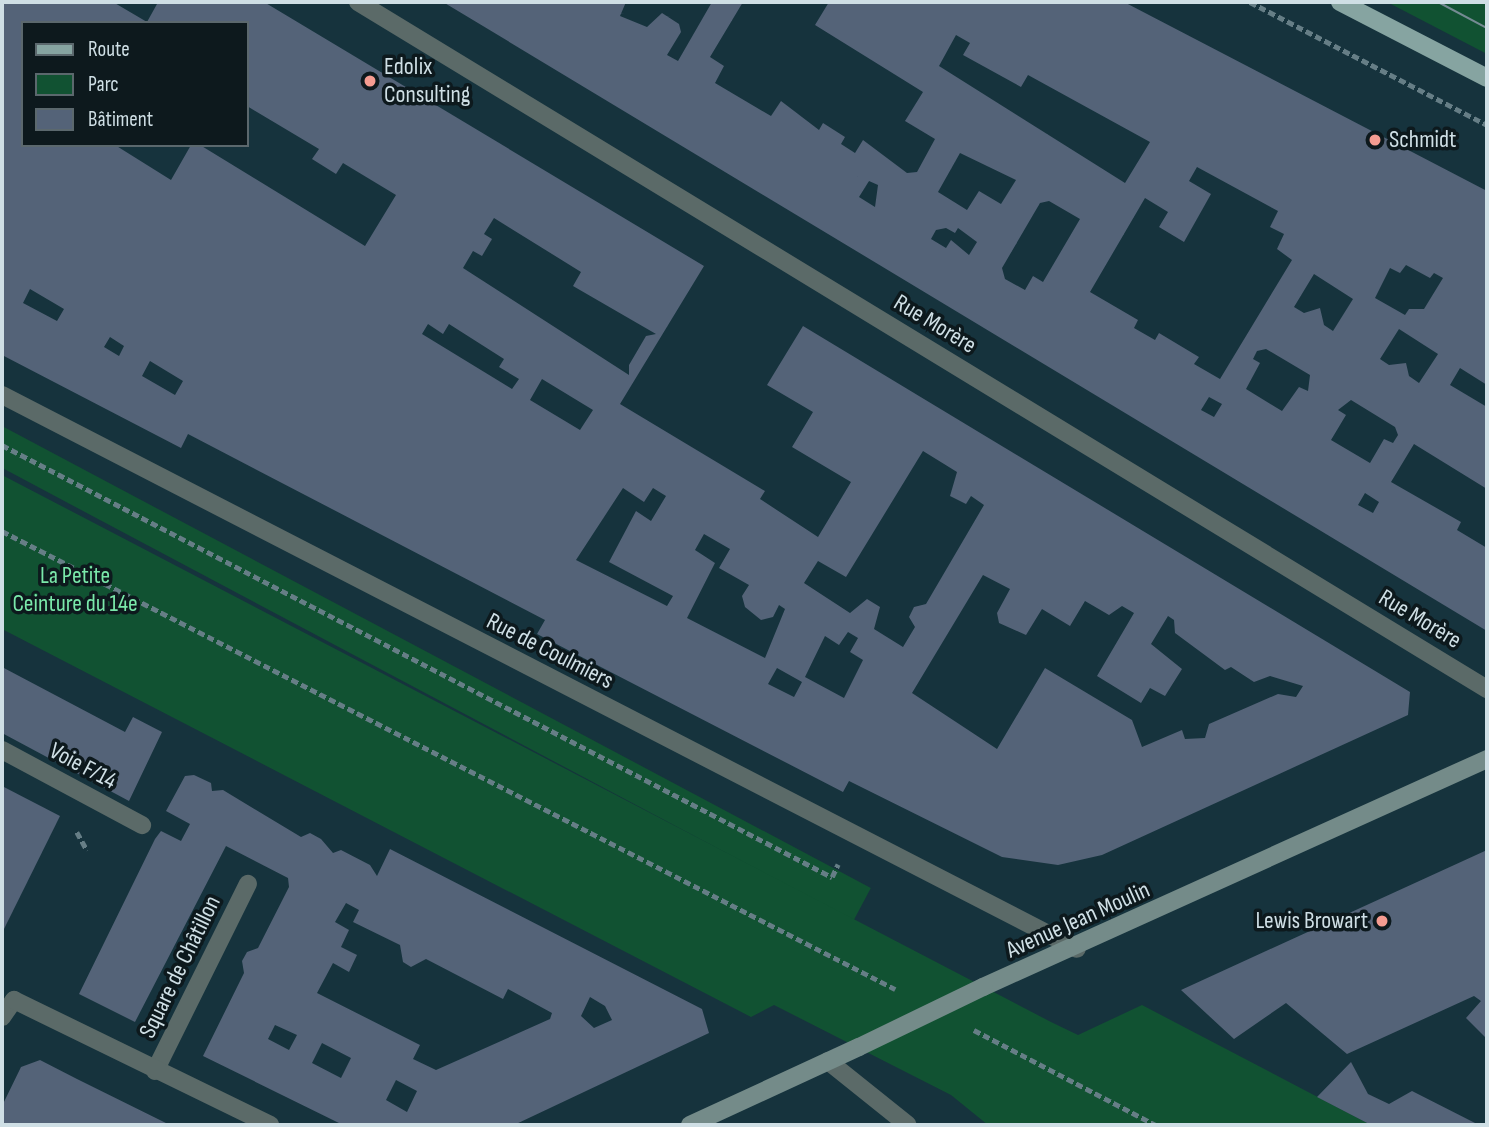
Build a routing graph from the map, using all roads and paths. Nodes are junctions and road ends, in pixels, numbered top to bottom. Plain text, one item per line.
1 (358, 2) edge
2 (1250, 2) edge
3 (1340, 2) edge
4 (1487, 78) edge
5 (1487, 125) edge
6 (2, 395) edge
7 (2, 445) edge
8 (2, 531) edge
9 (1487, 689) edge
10 (2, 750) edge
11 (1487, 759) edge
12 (142, 825) dead end
13 (839, 863) dead end
14 (248, 884) dead end
15 (1077, 949) junction
16 (898, 990) dead end
17 (2, 1017) edge
18 (960, 1022) dead end
19 (828, 1061) junction
20 (155, 1071) junction
21 (270, 1125) edge
22 (690, 1125) edge
23 (908, 1125) edge
24 (1156, 1125) edge

1 - 9 street, Rue Morère
2 - 5 path
3 - 4 main road
6 - 15 street, Rue de Coulmiers
7 - 13 path
8 - 16 path
10 - 12 street, Voie F/14
11 - 15 main road, Avenue Jean Moulin
14 - 20 street, Square de Châtillon
15 - 19 main road, Avenue Jean Moulin, bridge
17 - 20 street, Square de Châtillon
18 - 24 path
19 - 22 main road, Avenue Jean Moulin
19 - 23 street
20 - 21 street, Square de Châtillon

